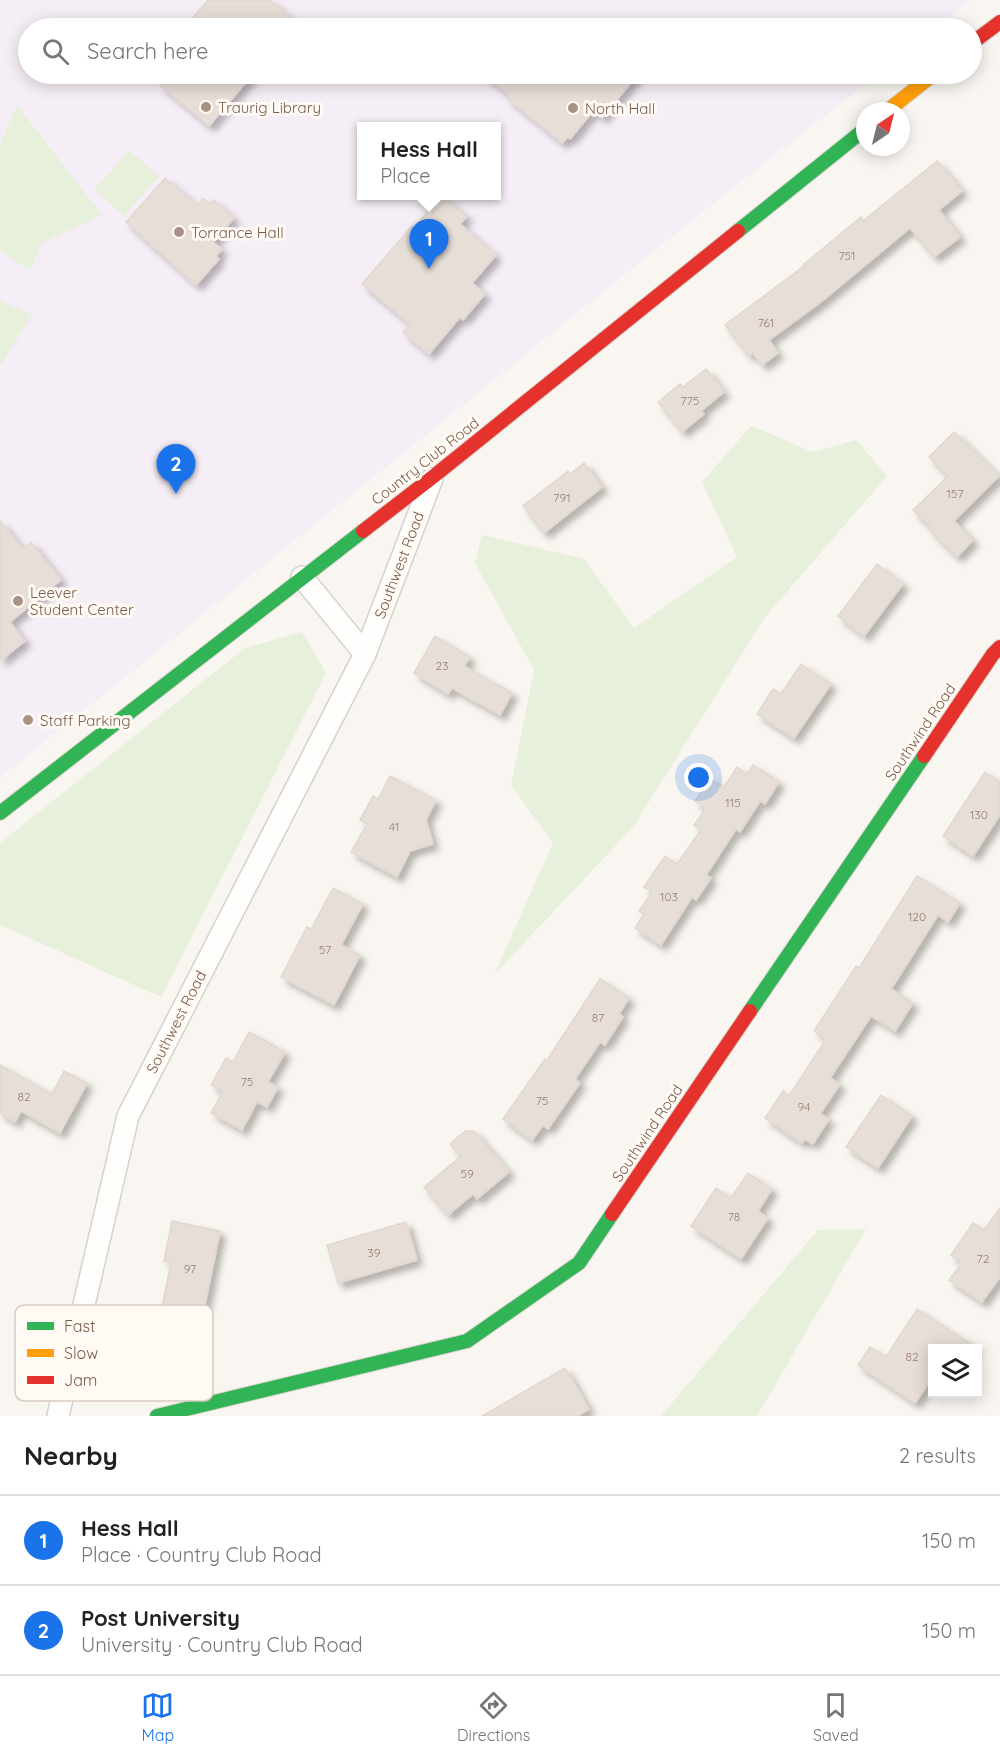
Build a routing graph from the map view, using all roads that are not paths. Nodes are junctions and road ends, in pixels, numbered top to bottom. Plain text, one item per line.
1 (1000, 22) edge
2 (982, 36) edge
3 (921, 84) edge
4 (898, 102) edge
5 (856, 136) edge
6 (434, 476) junction
7 (302, 577) junction
8 (1000, 647) edge
9 (365, 654) junction
10 (0, 813) edge
11 (84, 1305) edge
12 (62, 1401) edge
13 (58, 1416) edge
14 (157, 1416) edge

1 - 2 street
3 - 4 street
5 - 6 street, Country Club Road
6 - 7 street, Country Club Road
6 - 9 street, Southwest Road
7 - 9 street
7 - 10 street, Country Club Road
8 - 14 street, Southwind Road
9 - 11 street, Southwest Road
12 - 13 street, Southwest Road

